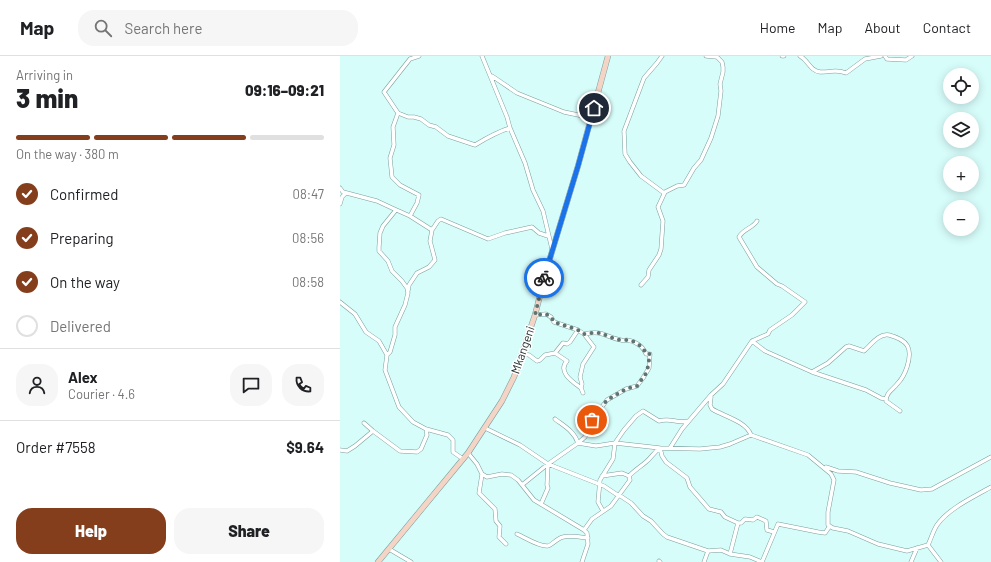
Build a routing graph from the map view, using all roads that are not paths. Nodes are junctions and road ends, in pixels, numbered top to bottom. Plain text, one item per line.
1 (419, 56) edge
2 (482, 56) edge
3 (608, 56) edge
4 (662, 56) edge
5 (706, 56) edge
6 (716, 56) edge
7 (800, 56) edge
8 (881, 56) edge
9 (885, 56) edge
10 (912, 56) edge
11 (491, 76) junction
12 (398, 113) junction
13 (590, 121) junction
14 (510, 128) junction
15 (340, 188) edge
16 (346, 193) junction
17 (664, 194) junction
18 (340, 204) edge
19 (396, 210) junction
20 (410, 216) junction
21 (757, 221) dead end
22 (432, 230) junction
23 (548, 236) junction
24 (552, 249) junction
25 (641, 285) dead end
26 (408, 293) junction
27 (340, 302) edge
28 (535, 315) junction
29 (578, 330) junction
30 (584, 334) junction
31 (752, 341) junction
32 (555, 353) junction
33 (523, 354) junction
34 (387, 355) junction
35 (812, 372) junction
36 (581, 388) junction
37 (583, 393) dead end
38 (711, 395) junction
39 (886, 398) junction
40 (900, 411) dead end
41 (554, 419) dead end
42 (690, 420) junction
43 (364, 423) dead end
44 (485, 428) junction
45 (426, 429) junction
46 (373, 431) junction
47 (751, 435) junction
48 (578, 443) junction
49 (616, 443) junction
50 (660, 448) junction
51 (670, 448) junction
52 (340, 450) edge
53 (468, 453) junction
54 (991, 457) edge
55 (463, 459) junction
56 (548, 464) junction
57 (821, 465) junction
58 (482, 474) junction
59 (602, 476) junction
60 (629, 476) junction
61 (599, 484) junction
62 (522, 485) junction
63 (991, 487) edge
64 (619, 496) junction
65 (541, 504) junction
66 (603, 512) junction
67 (738, 523) junction
68 (830, 526) junction
69 (584, 530) junction
70 (774, 532) junction
71 (517, 534) dead end
72 (588, 538) junction
73 (506, 544) dead end
74 (928, 545) junction
75 (916, 548) junction
76 (389, 549) junction
77 (708, 550) junction
78 (730, 554) junction
79 (378, 562) edge
80 (411, 562) edge
81 (582, 562) edge
82 (704, 562) edge
83 (762, 562) edge
84 (911, 562) edge
85 (941, 562) edge

1 - 12 street
2 - 11 street
3 - 13 street, Mkangeni
4 - 17 street
5 - 6 street
6 - 17 street
7 - 8 street
9 - 10 street
11 - 13 street
11 - 14 street
12 - 14 street
12 - 20 street
13 - 24 street, Mkangeni
14 - 23 street
15 - 16 street
16 - 18 street
16 - 19 street
17 - 25 street
19 - 20 street
19 - 26 street
20 - 22 street
21 - 31 street
22 - 23 street
22 - 26 street
23 - 24 street
24 - 28 street, Mkangeni
26 - 34 street
27 - 34 street
28 - 29 street
28 - 33 street, Mkangeni
29 - 30 street
29 - 32 street
30 - 36 street
30 - 48 street
31 - 35 street
31 - 38 street
32 - 33 street
32 - 36 street
33 - 44 street, Mkangeni
34 - 45 street
35 - 39 street
35 - 39 street
36 - 37 street
38 - 42 street
38 - 47 street
39 - 40 street
41 - 48 street
42 - 49 street
42 - 51 street
43 - 46 street
44 - 53 street, Mkangeni
44 - 56 street
45 - 46 street
45 - 55 street
46 - 52 street
47 - 51 street
47 - 57 street
48 - 49 street
48 - 56 street
49 - 50 street
49 - 59 street
50 - 51 street
50 - 60 street
50 - 67 street
53 - 55 street, Mkangeni
53 - 58 street
54 - 57 street
55 - 76 street, Mkangeni
56 - 61 street
56 - 62 street
56 - 65 street
57 - 68 street
58 - 62 street
58 - 73 street
59 - 60 street
59 - 61 street
60 - 64 street
61 - 64 street
61 - 66 street
62 - 65 street
63 - 74 street
64 - 66 street
64 - 77 street
65 - 69 street
66 - 69 street
67 - 70 street
67 - 78 street
68 - 70 street
68 - 75 street
69 - 72 street
70 - 83 street
71 - 72 street
72 - 81 street
74 - 75 street
74 - 85 street
75 - 84 street
76 - 79 street, Mkangeni
76 - 80 street
77 - 78 street
77 - 82 street
78 - 83 street

